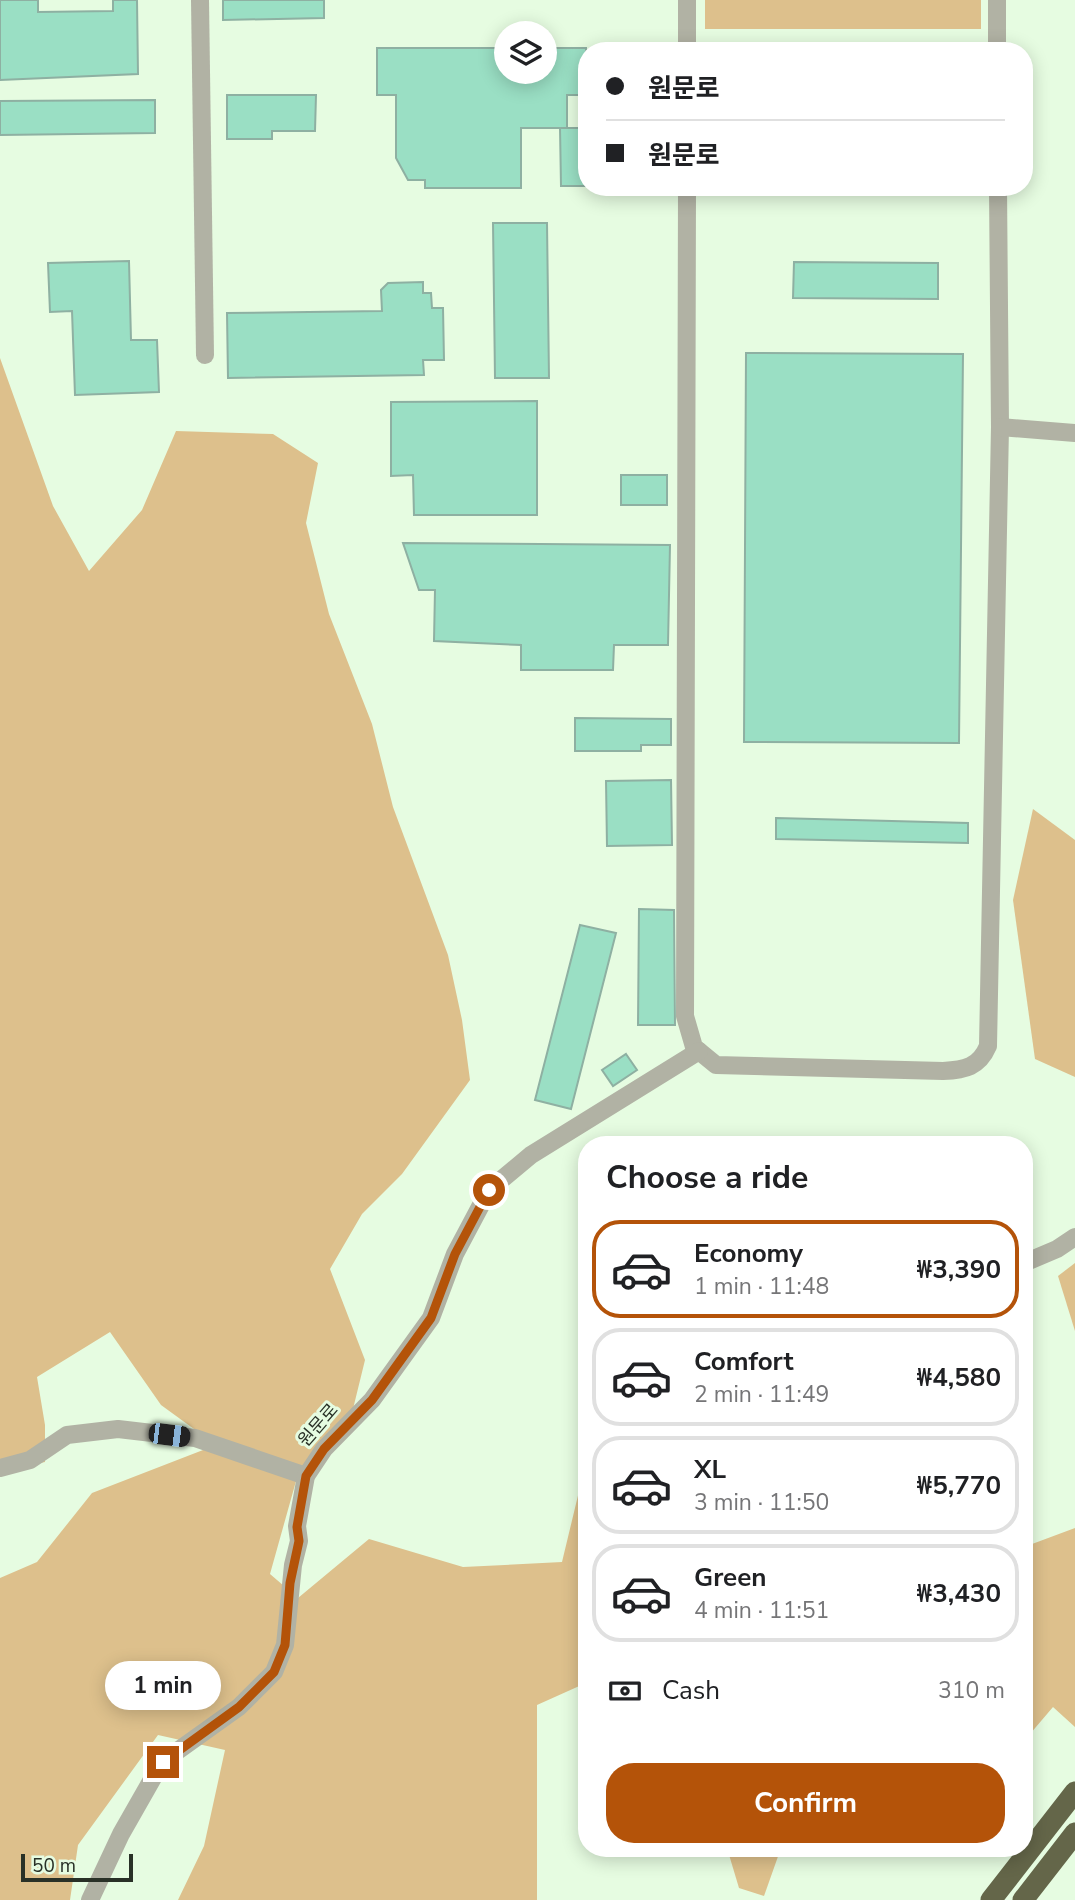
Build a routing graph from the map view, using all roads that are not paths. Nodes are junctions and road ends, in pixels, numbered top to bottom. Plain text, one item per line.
1 (200, 0) edge
2 (687, 0) edge
3 (997, 0) edge
4 (687, 42) edge
5 (997, 42) edge
6 (687, 196) edge
7 (998, 196) edge
8 (205, 355) dead end
9 (1000, 427) junction
10 (1075, 433) edge
11 (699, 1051) junction
12 (1075, 1237) edge
13 (1033, 1258) edge
14 (0, 1468) edge
15 (306, 1476) junction
16 (1075, 1792) edge
17 (1075, 1833) edge
18 (1033, 1845) edge
19 (1024, 1857) edge
20 (90, 1900) edge
21 (990, 1900) edge
22 (1023, 1900) edge

1 - 8 street
2 - 4 street
3 - 5 street
6 - 11 street
7 - 9 street
9 - 10 street
9 - 11 street
11 - 15 street, 원문로
12 - 13 street
14 - 15 street
15 - 20 street, 원문로
16 - 18 highway
17 - 22 highway
19 - 21 highway

